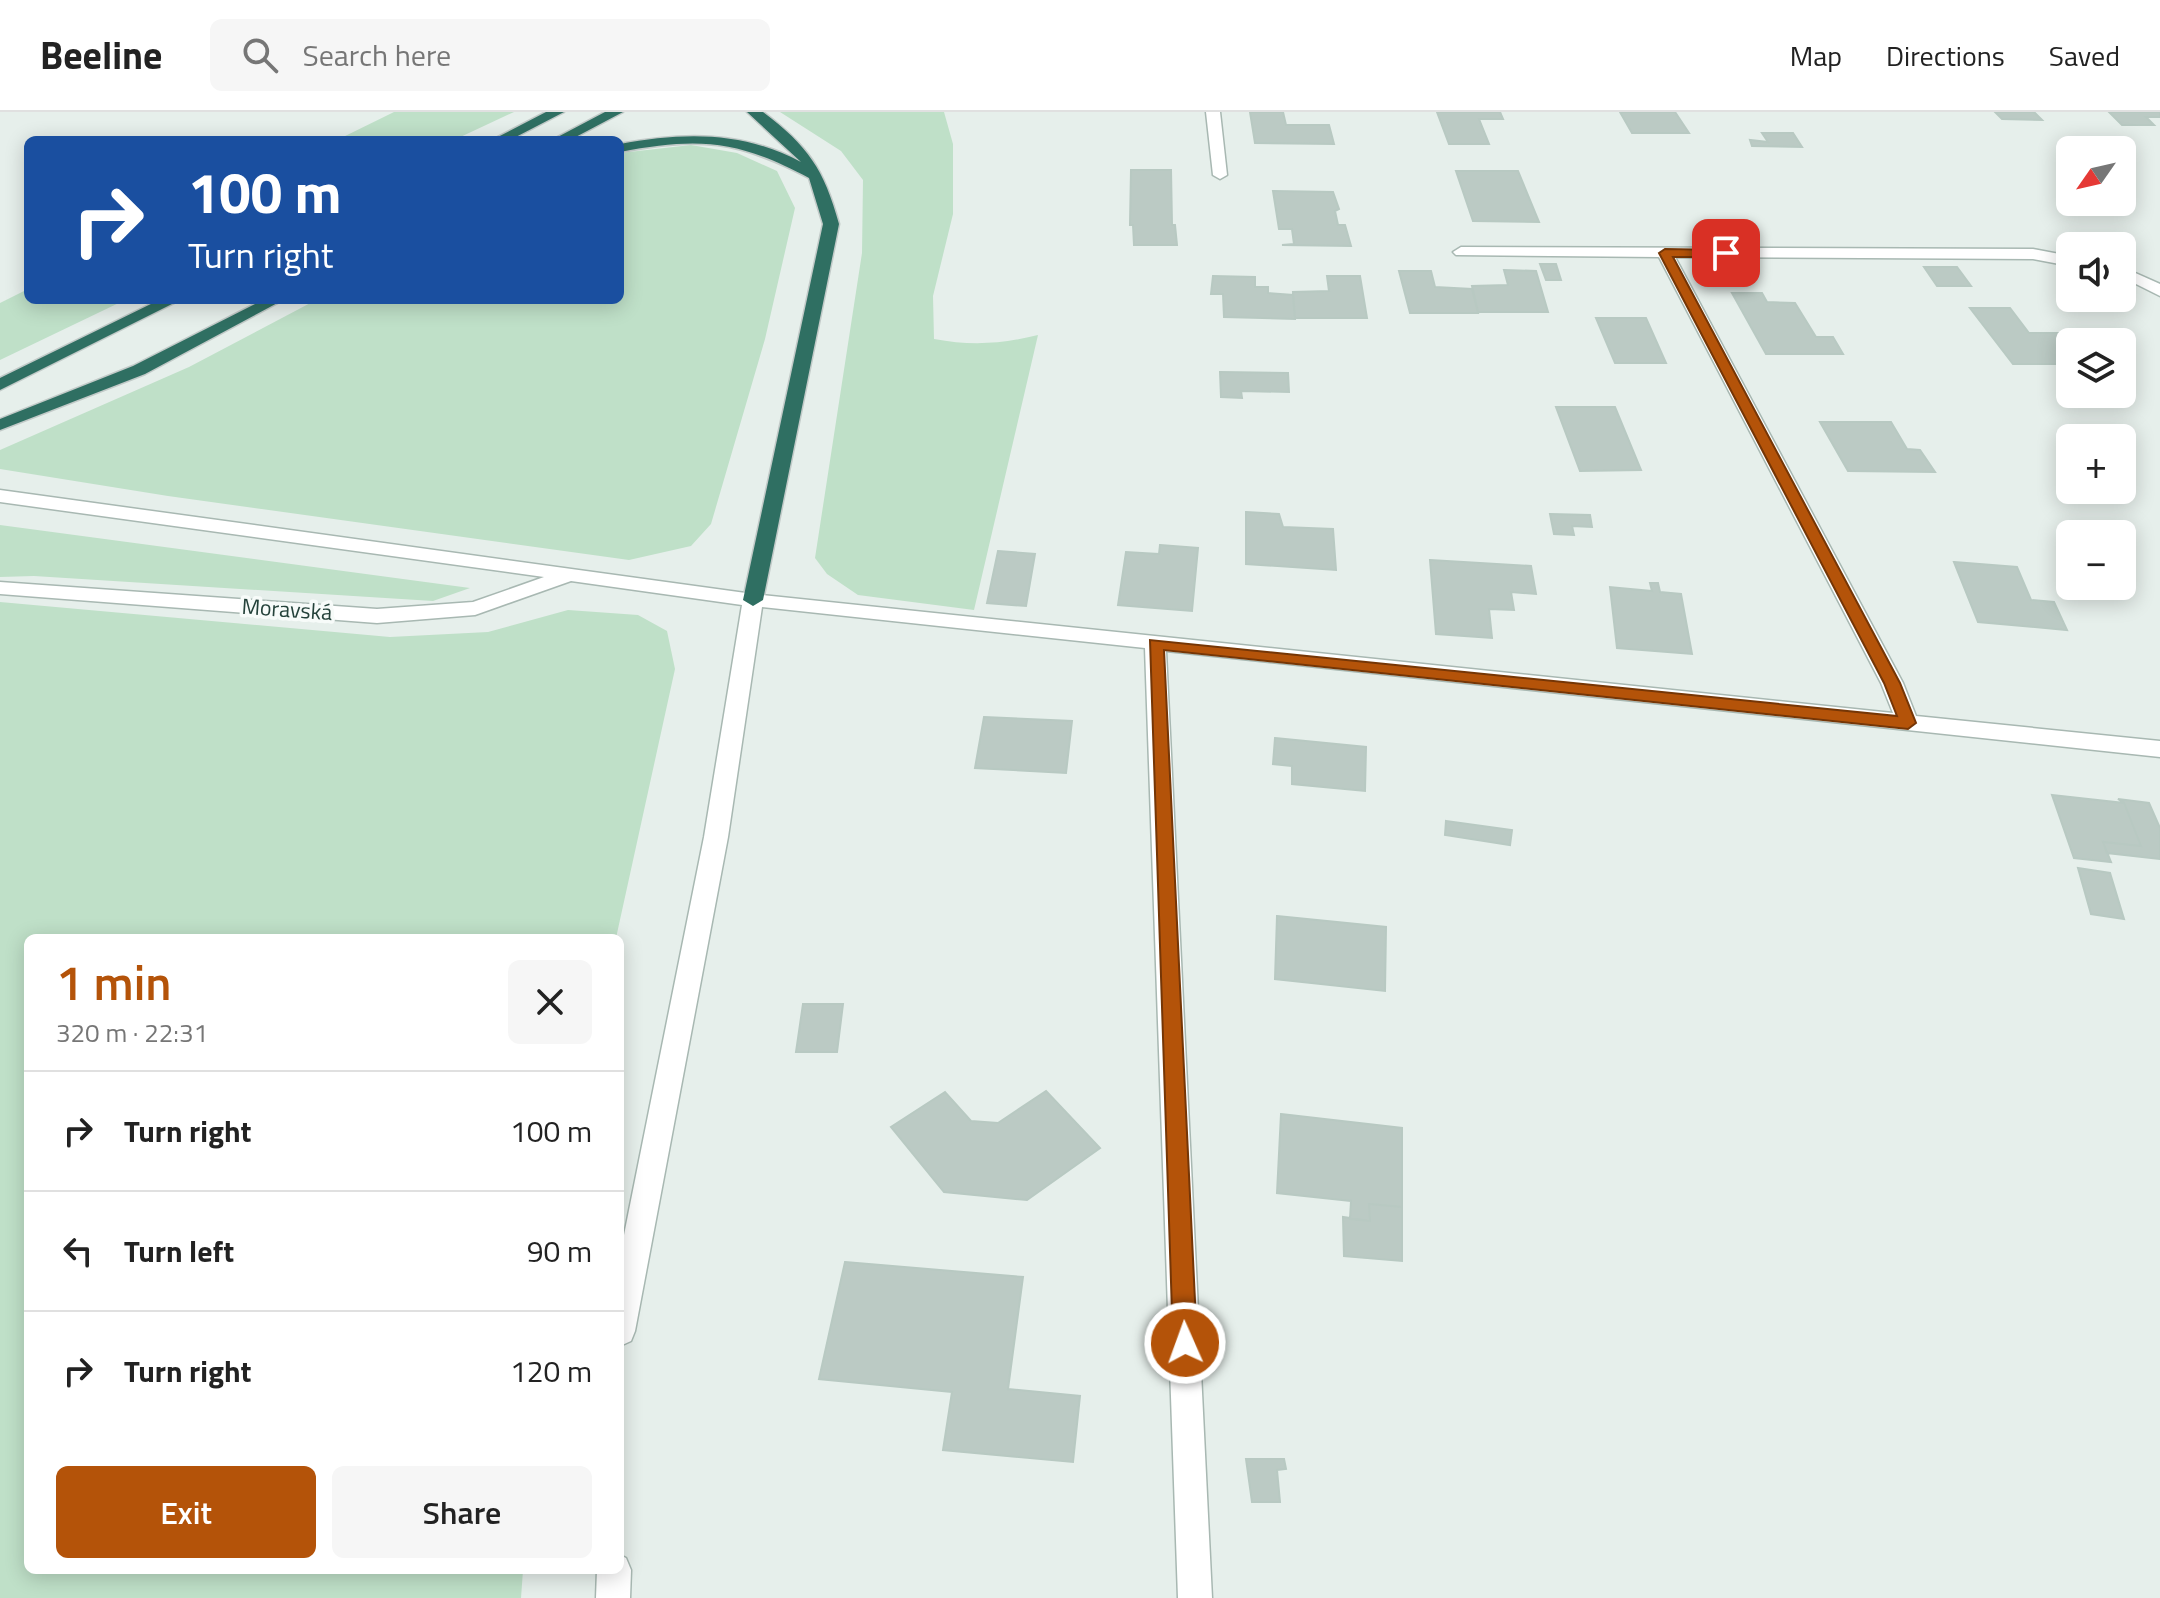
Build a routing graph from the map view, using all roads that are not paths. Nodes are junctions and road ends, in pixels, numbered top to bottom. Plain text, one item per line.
1 (557, 112) edge
2 (616, 112) edge
3 (754, 112) edge
4 (1213, 112) edge
5 (507, 136) edge
6 (567, 136) edge
7 (624, 148) edge
8 (1220, 175) dead end
9 (817, 176) junction
10 (1461, 252) dead end
11 (1665, 253) junction
12 (2056, 258) edge
13 (2136, 277) edge
14 (2160, 291) edge
15 (164, 304) edge
16 (232, 304) edge
17 (267, 304) edge
18 (0, 385) edge
19 (0, 424) edge
20 (0, 496) edge
21 (569, 576) junction
22 (0, 588) edge
23 (753, 600) junction
24 (1155, 644) junction
25 (1908, 723) junction
26 (2160, 749) edge
27 (624, 1310) edge
28 (614, 1574) edge
29 (613, 1598) edge
30 (1195, 1598) edge

1 - 5 highway
2 - 6 highway
3 - 9 highway
4 - 8 street
7 - 9 highway
9 - 23 highway
10 - 11 street
11 - 12 street
11 - 25 street
13 - 14 street
15 - 18 highway
16 - 19 highway
17 - 19 highway
20 - 21 street
21 - 22 street, Moravská
21 - 23 street
23 - 24 street
23 - 27 street
24 - 25 street
24 - 30 street
25 - 26 street
28 - 29 street

